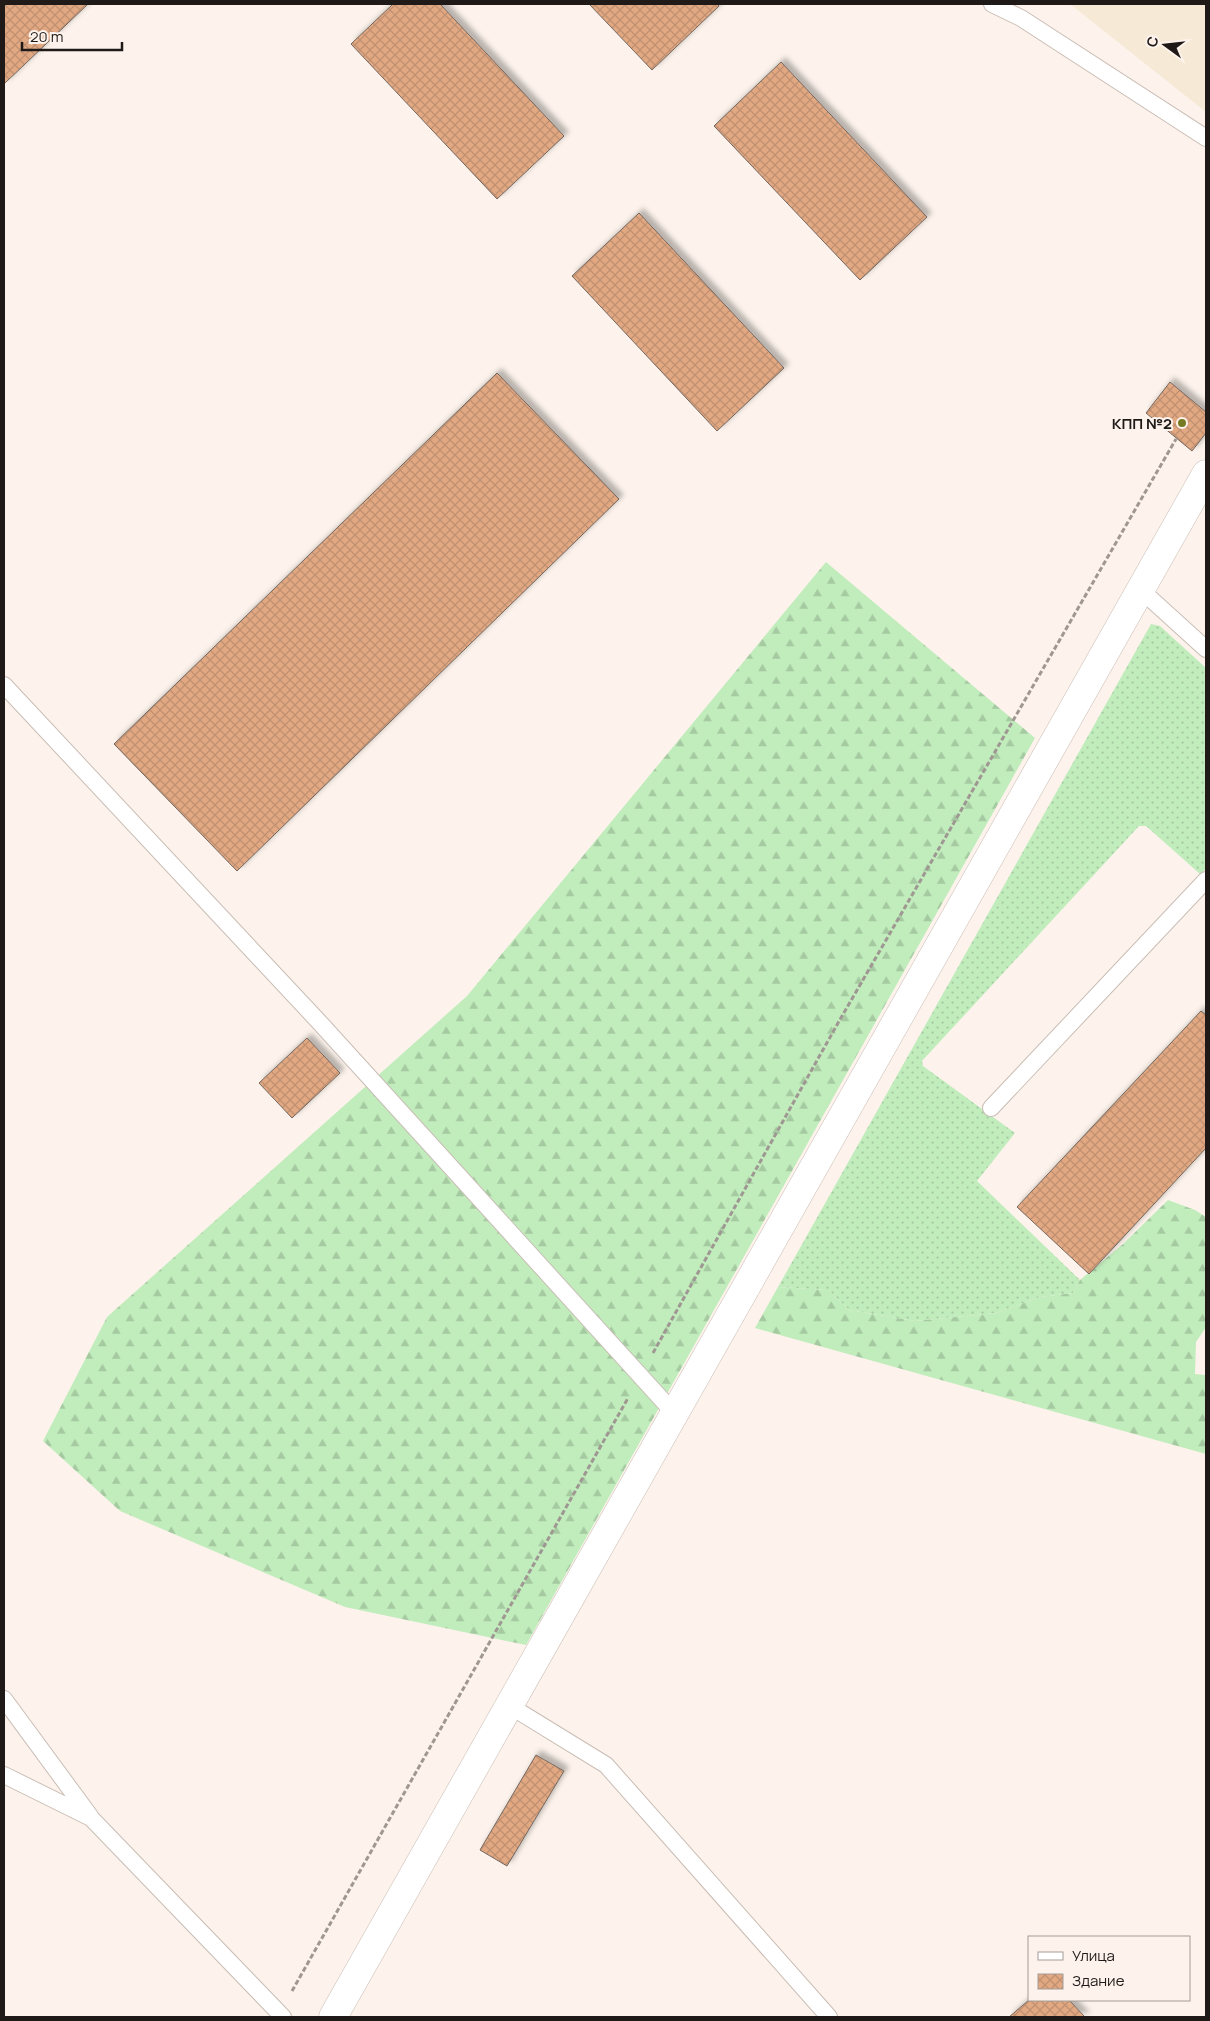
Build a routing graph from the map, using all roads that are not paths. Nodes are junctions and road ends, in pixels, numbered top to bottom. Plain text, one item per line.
1 (992, 4) edge
2 (1206, 138) edge
3 (1206, 474) edge
4 (1141, 590) junction
5 (1206, 649) edge
6 (4, 685) edge
7 (1206, 880) edge
8 (991, 1108) dead end
9 (675, 1414) junction
10 (4, 1699) edge
11 (510, 1706) junction
12 (4, 1775) edge
13 (91, 1818) junction
14 (281, 2015) edge
15 (333, 2017) edge
16 (830, 2017) edge

1 - 2 lane
3 - 4 street
4 - 5 lane
4 - 9 street
6 - 9 lane
7 - 8 lane
9 - 11 street
10 - 13 lane
11 - 15 street
11 - 16 lane
12 - 13 lane
13 - 14 lane

